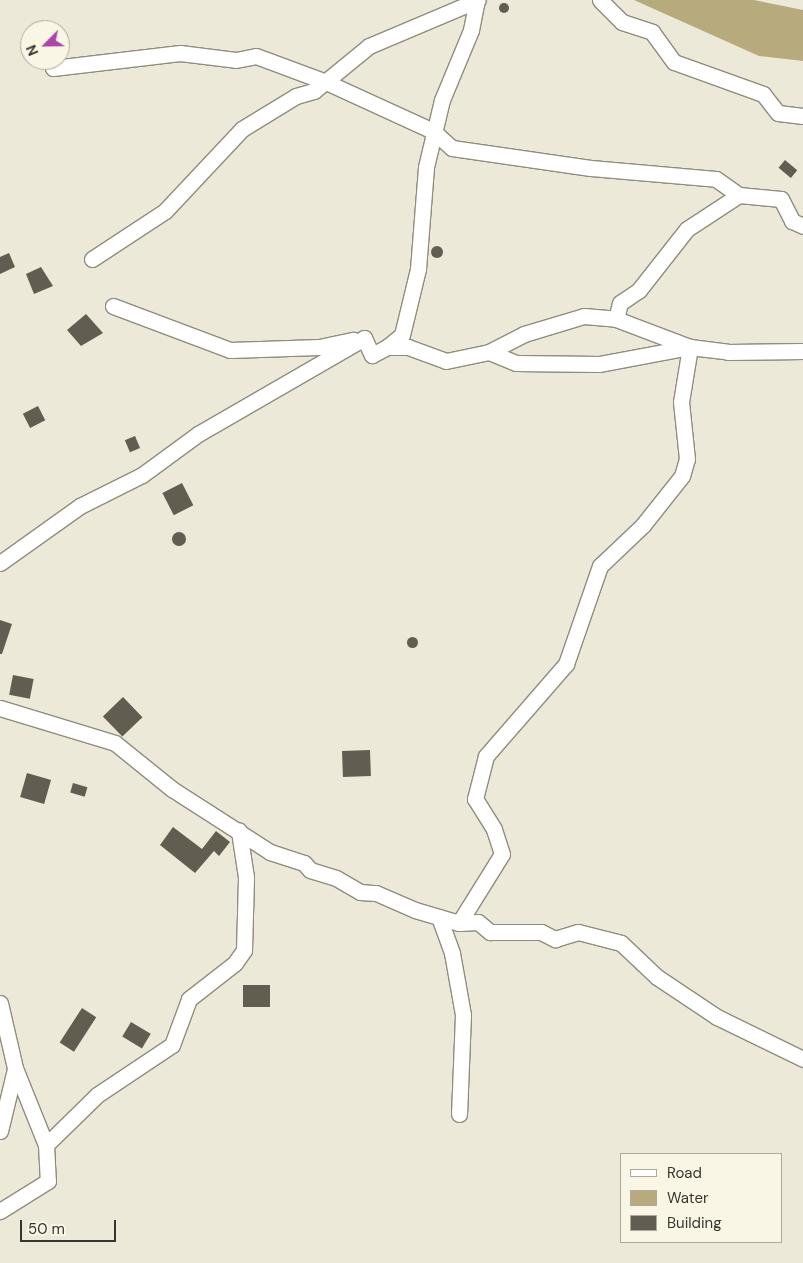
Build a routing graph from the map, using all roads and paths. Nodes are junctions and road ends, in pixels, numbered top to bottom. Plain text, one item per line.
1 (600, 0) edge
2 (474, 1) edge
3 (70, 66) edge
4 (326, 82) junction
5 (803, 116) edge
6 (433, 131) junction
7 (739, 194) junction
8 (803, 226) edge
9 (92, 259) dead end
10 (113, 306) dead end
11 (616, 319) junction
12 (364, 338) junction
13 (388, 347) junction
14 (690, 347) junction
15 (803, 351) edge
16 (489, 352) junction
17 (0, 563) edge
18 (0, 708) edge
19 (239, 831) junction
20 (439, 917) junction
21 (459, 923) junction
22 (0, 1003) edge
23 (803, 1059) edge
24 (15, 1068) junction
25 (459, 1114) dead end
26 (0, 1131) edge
27 (46, 1145) junction
28 (0, 1211) edge

1 - 5 street
2 - 4 street
2 - 6 street
3 - 4 street
4 - 6 street
4 - 9 street
6 - 7 street
6 - 13 street
7 - 8 street
7 - 11 street
10 - 12 street
11 - 14 street
11 - 16 street
12 - 13 street
12 - 17 street
13 - 16 street
14 - 15 street
14 - 16 street
14 - 21 street
18 - 19 street
19 - 20 street
19 - 27 street
20 - 21 street
20 - 25 street
21 - 23 street
22 - 24 street
24 - 26 street
24 - 27 street
27 - 28 street

